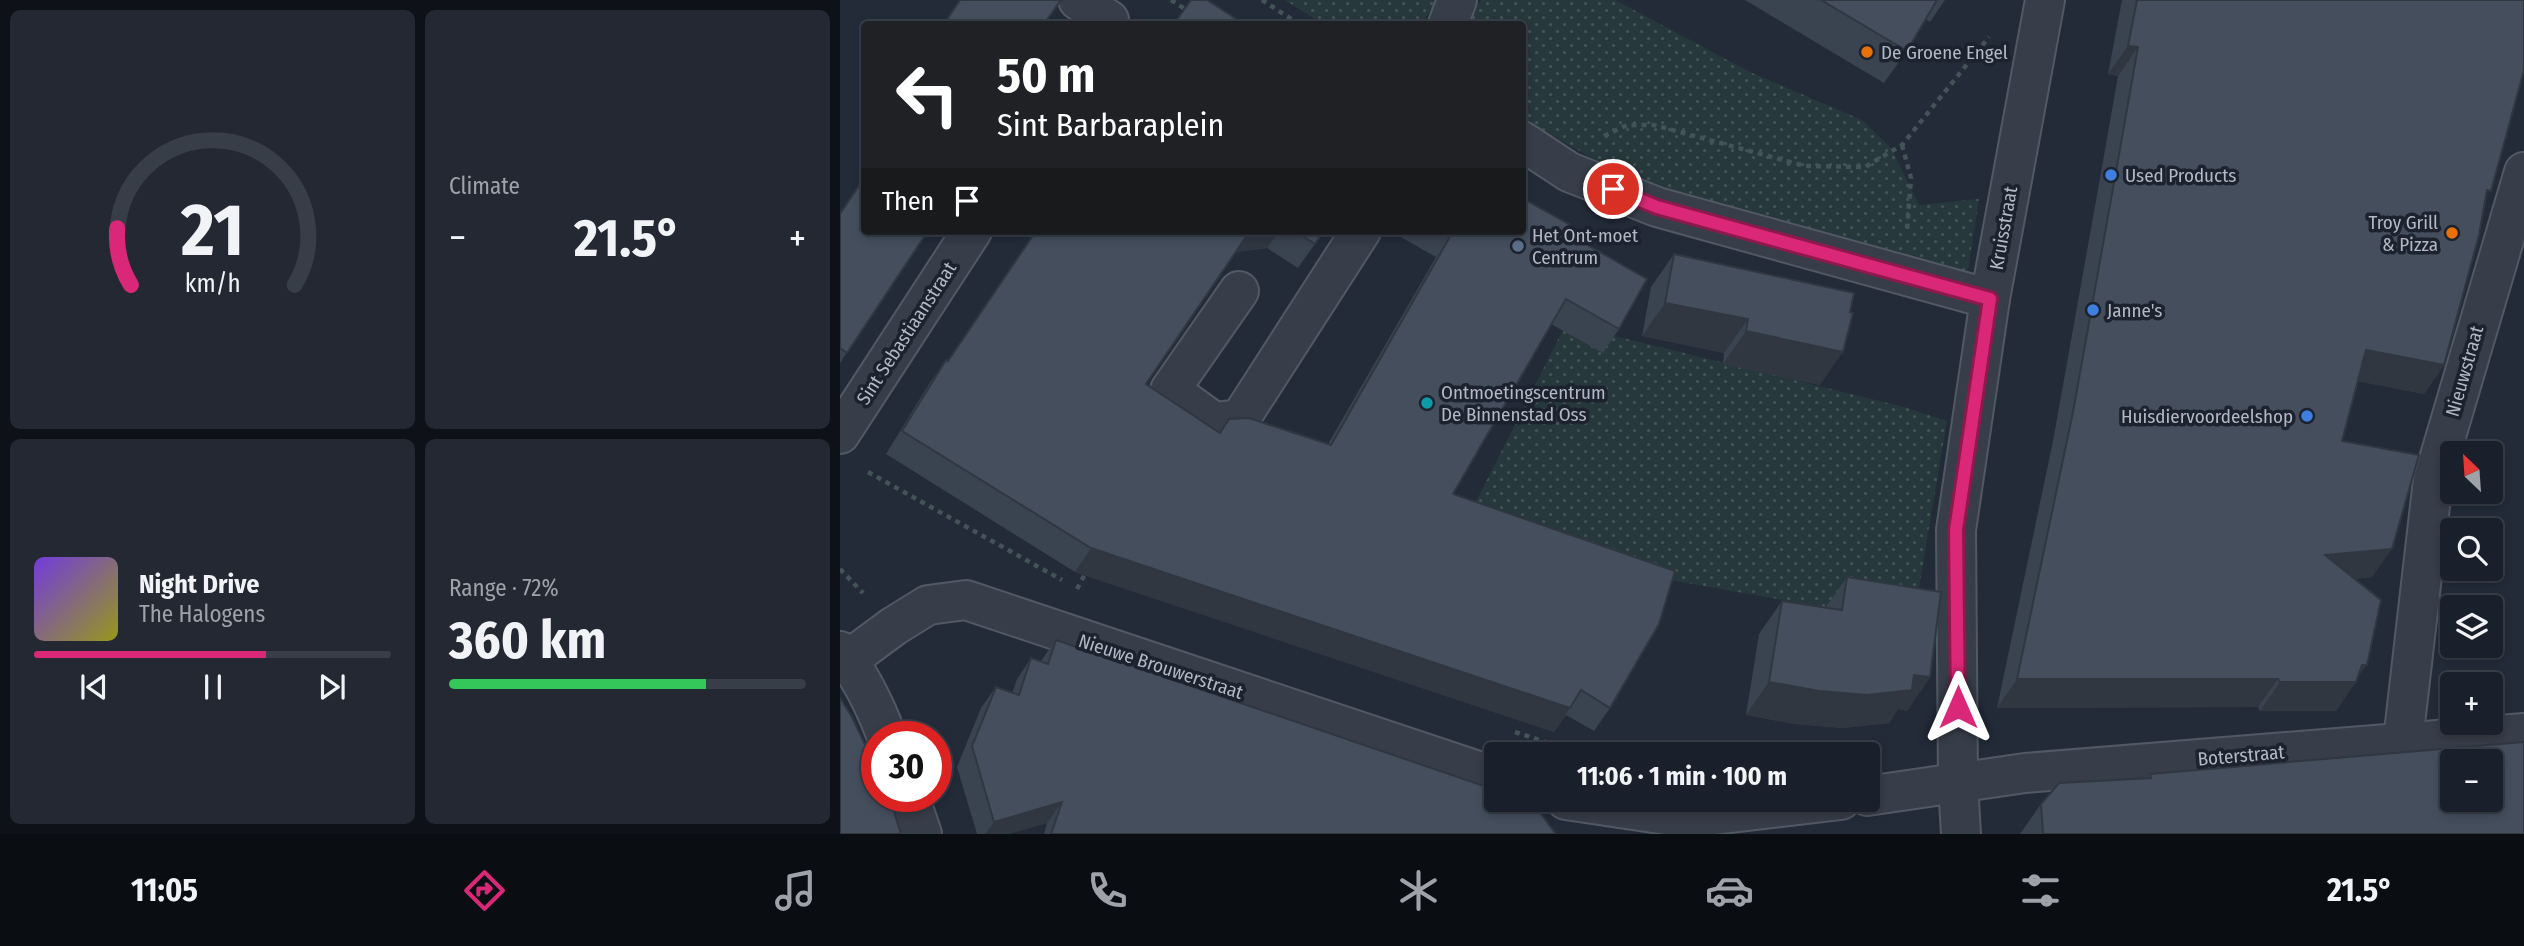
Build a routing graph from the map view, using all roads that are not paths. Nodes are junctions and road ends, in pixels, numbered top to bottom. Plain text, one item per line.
1 (1077, 0) edge
2 (1457, 0) edge
3 (2044, 4) edge
4 (1112, 15) edge
5 (1449, 21) edge
6 (1526, 144) edge
7 (2524, 172) edge
8 (969, 235) edge
9 (1358, 235) edge
10 (1239, 291) dead end
11 (1990, 299) junction
12 (840, 434) edge
13 (844, 655) edge
14 (881, 721) edge
15 (2524, 733) edge
16 (2403, 741) junction
17 (1484, 773) edge
18 (1958, 783) junction
19 (1880, 794) edge
20 (914, 812) edge
21 (1647, 812) edge
22 (1799, 812) edge
23 (1764, 822) edge
24 (922, 834) edge
25 (1961, 834) edge

1 - 4 street
2 - 5 street
3 - 11 street, Kruisstraat
6 - 11 street
7 - 16 street, Nieuwstraat
8 - 12 street, Sint Sebastiaanstraat
9 - 10 street
11 - 18 street, Kruisstraat
13 - 14 street
13 - 17 street, Nieuwe Brouwerstraat
15 - 16 street, Boterstraat
16 - 18 street, Boterstraat
18 - 19 street
18 - 25 street, Kruisstraat
20 - 24 street
21 - 23 street
22 - 23 street

